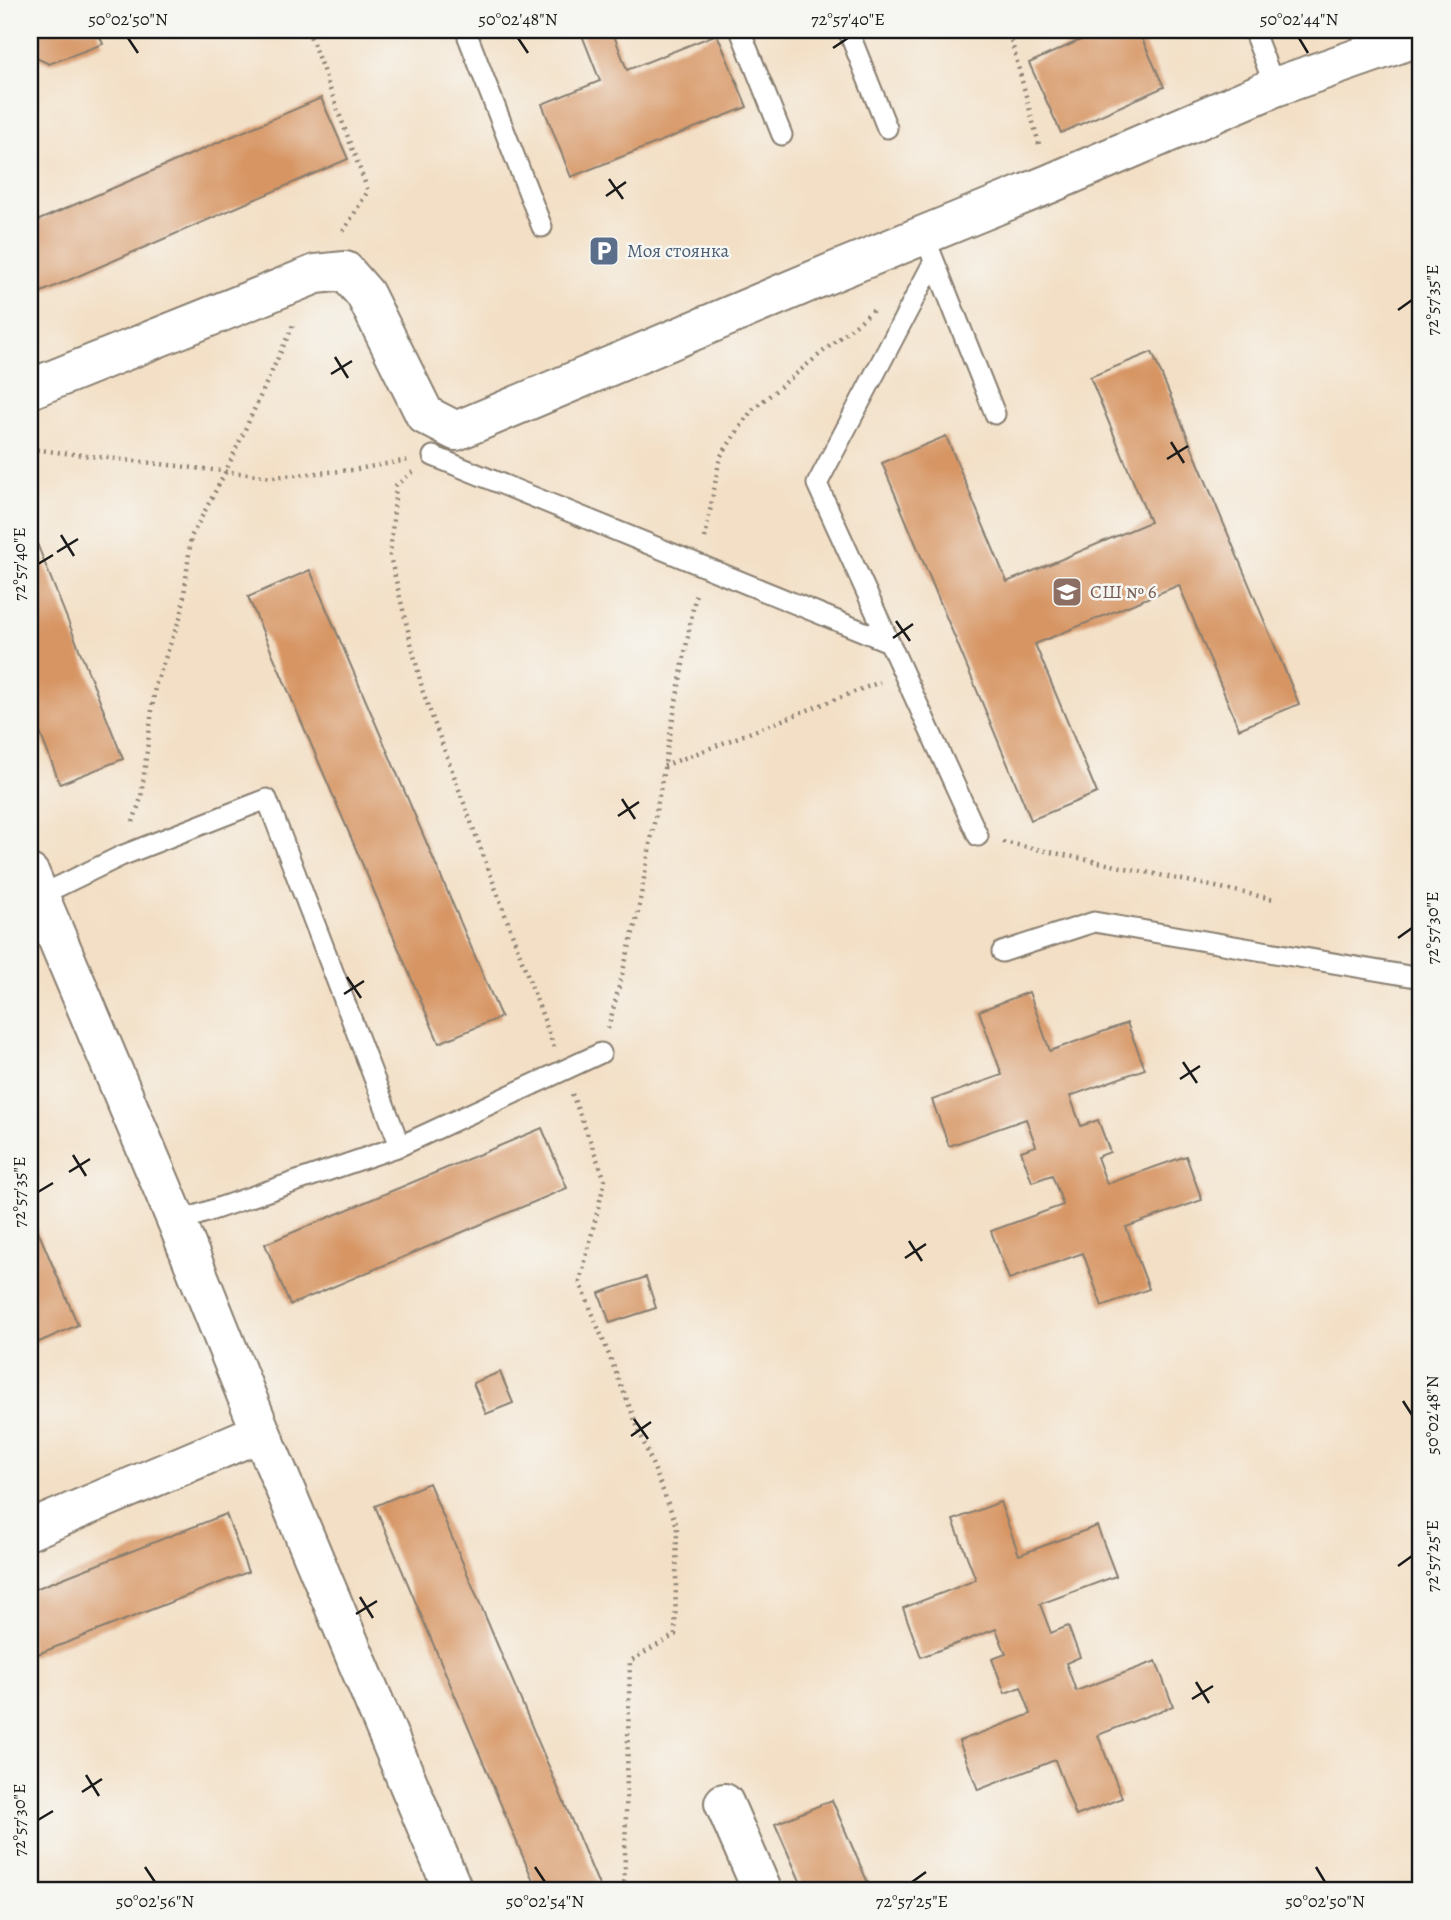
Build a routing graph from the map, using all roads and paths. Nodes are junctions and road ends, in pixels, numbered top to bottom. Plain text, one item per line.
1 (308, 30) edge
2 (740, 30) edge
3 (848, 30) edge
4 (1017, 30) edge
5 (1253, 30) edge
6 (1421, 36) edge
7 (468, 37) dead end
8 (1275, 88) junction
9 (887, 128) dead end
10 (782, 135) dead end
11 (1049, 184) junction
12 (542, 227) dead end
13 (928, 249) junction
14 (316, 274) junction
15 (880, 304) dead end
16 (30, 389) edge
17 (995, 414) dead end
18 (30, 449) edge
19 (433, 456) junction
20 (225, 473) junction
21 (700, 565) junction
22 (889, 642) junction
23 (903, 673) junction
24 (664, 766) junction
25 (978, 836) joint
26 (121, 856) junction
27 (34, 885) edge
28 (1273, 899) dead end
29 (1002, 952) dead end
30 (1421, 978) edge
31 (601, 1054) joint
32 (563, 1071) junction
33 (400, 1146) junction
34 (177, 1222) junction
35 (261, 1432) junction
36 (30, 1531) edge
37 (724, 1803) dead end
38 (453, 1890) edge
39 (624, 1890) edge
40 (762, 1890) edge

1 - 14 path
2 - 10 lane
3 - 9 lane
4 - 11 path
5 - 8 lane
6 - 8 street
7 - 12 lane
8 - 11 street
11 - 13 street
13 - 14 street
13 - 17 lane
13 - 22 lane
14 - 16 street
14 - 20 path
15 - 21 path
18 - 20 path
19 - 20 path
19 - 21 lane
19 - 32 path
20 - 26 path
21 - 22 lane
21 - 24 path
22 - 23 lane
23 - 24 path
23 - 25 lane
24 - 31 path
25 - 28 path
26 - 27 lane
26 - 33 lane
27 - 34 street
29 - 30 lane
31 - 32 lane
32 - 33 lane
32 - 39 path
33 - 34 lane
34 - 35 street
35 - 36 street
35 - 38 street
37 - 40 street

